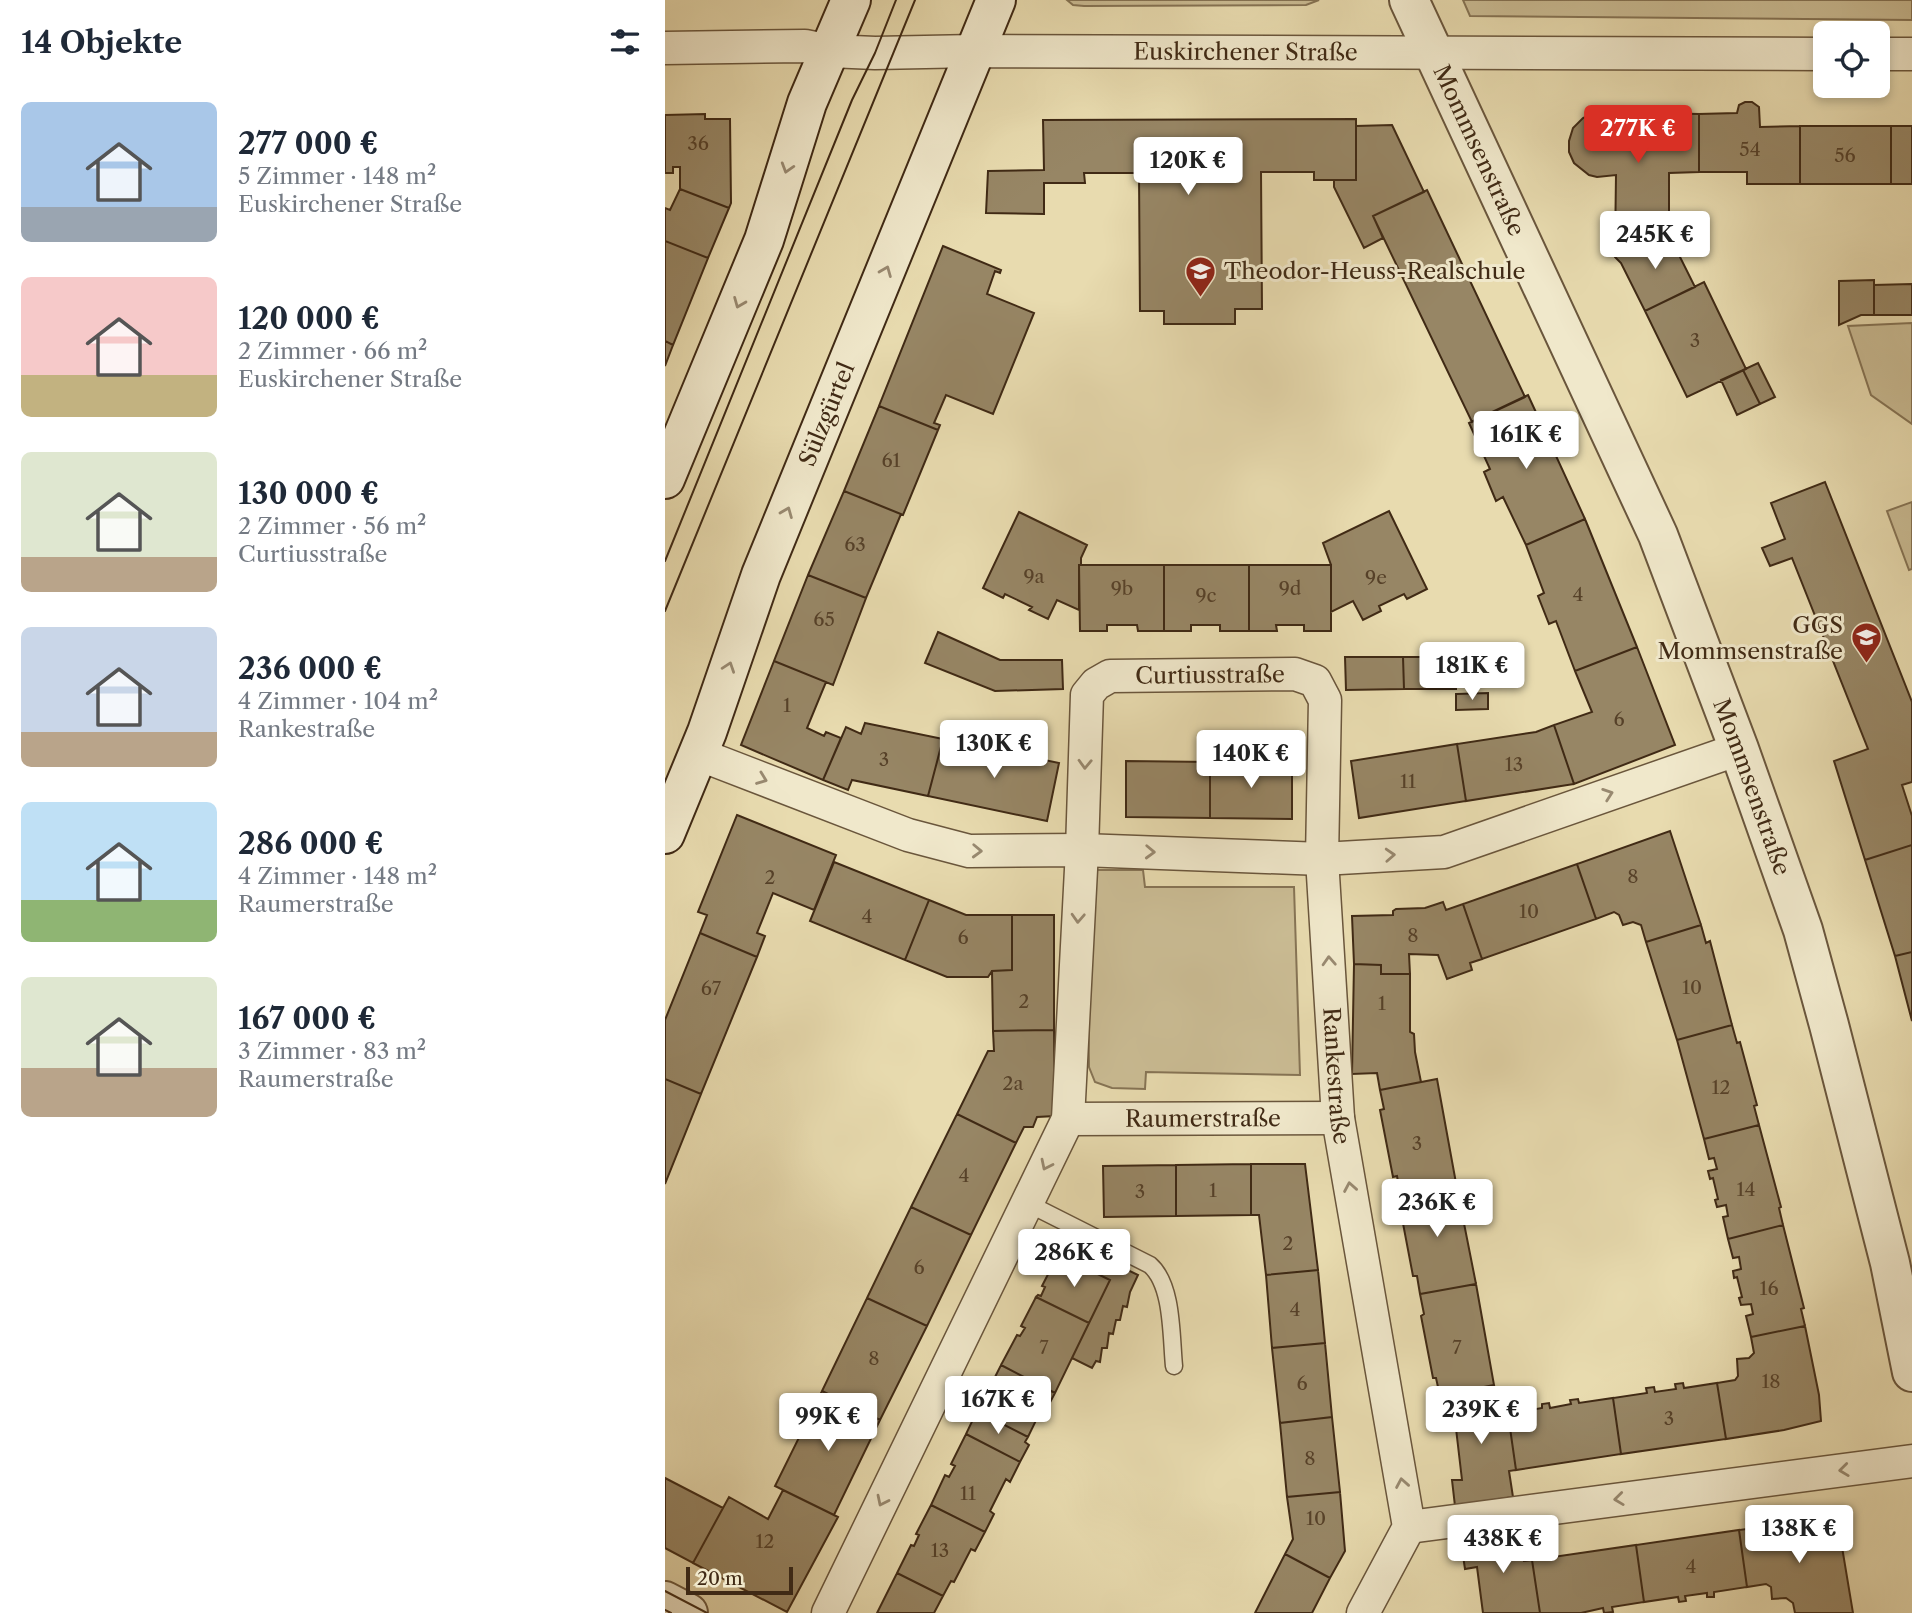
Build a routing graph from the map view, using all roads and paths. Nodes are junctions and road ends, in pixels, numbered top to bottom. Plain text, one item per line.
1 (851, 0) edge
2 (996, 0) edge
3 (1409, 0) edge
4 (665, 48) edge
5 (829, 51) junction
6 (975, 51) junction
7 (1434, 54) junction
8 (1813, 54) edge
9 (1890, 54) edge
10 (1912, 54) edge
11 (665, 479) edge
12 (1739, 749) junction
13 (698, 754) junction
14 (665, 834) edge
15 (1082, 850) junction
16 (1322, 859) junction
17 (1338, 1118) junction
18 (1068, 1119) junction
19 (1027, 1203) junction
20 (1174, 1366) dead end
21 (1912, 1372) edge
22 (1912, 1461) edge
23 (1409, 1527) junction
24 (665, 1601) edge
25 (688, 1613) edge
26 (828, 1613) edge
27 (1363, 1613) edge

1 - 5 street
2 - 6 street, Sülzgürtel
3 - 7 street, Mommsenstraße
4 - 5 street, Euskirchener Straße
5 - 6 street, Euskirchener Straße
5 -> 11 street
6 - 7 street, Euskirchener Straße
13 -> 6 street, Sülzgürtel
7 - 8 street, Euskirchener Straße
7 - 12 street, Mommsenstraße
9 - 10 street
16 -> 12 street
12 - 21 street, Mommsenstraße
13 - 14 street, Sülzgürtel
13 -> 15 street
15 -> 16 street
16 -> 15 street, Curtiusstraße
15 -> 18 street
17 -> 16 street, Rankestraße
17 - 18 street, Raumerstraße
23 -> 17 street, Rankestraße
18 -> 19 street
19 - 20 lane
19 -> 26 street
22 -> 23 street
23 - 27 street
24 - 25 street

